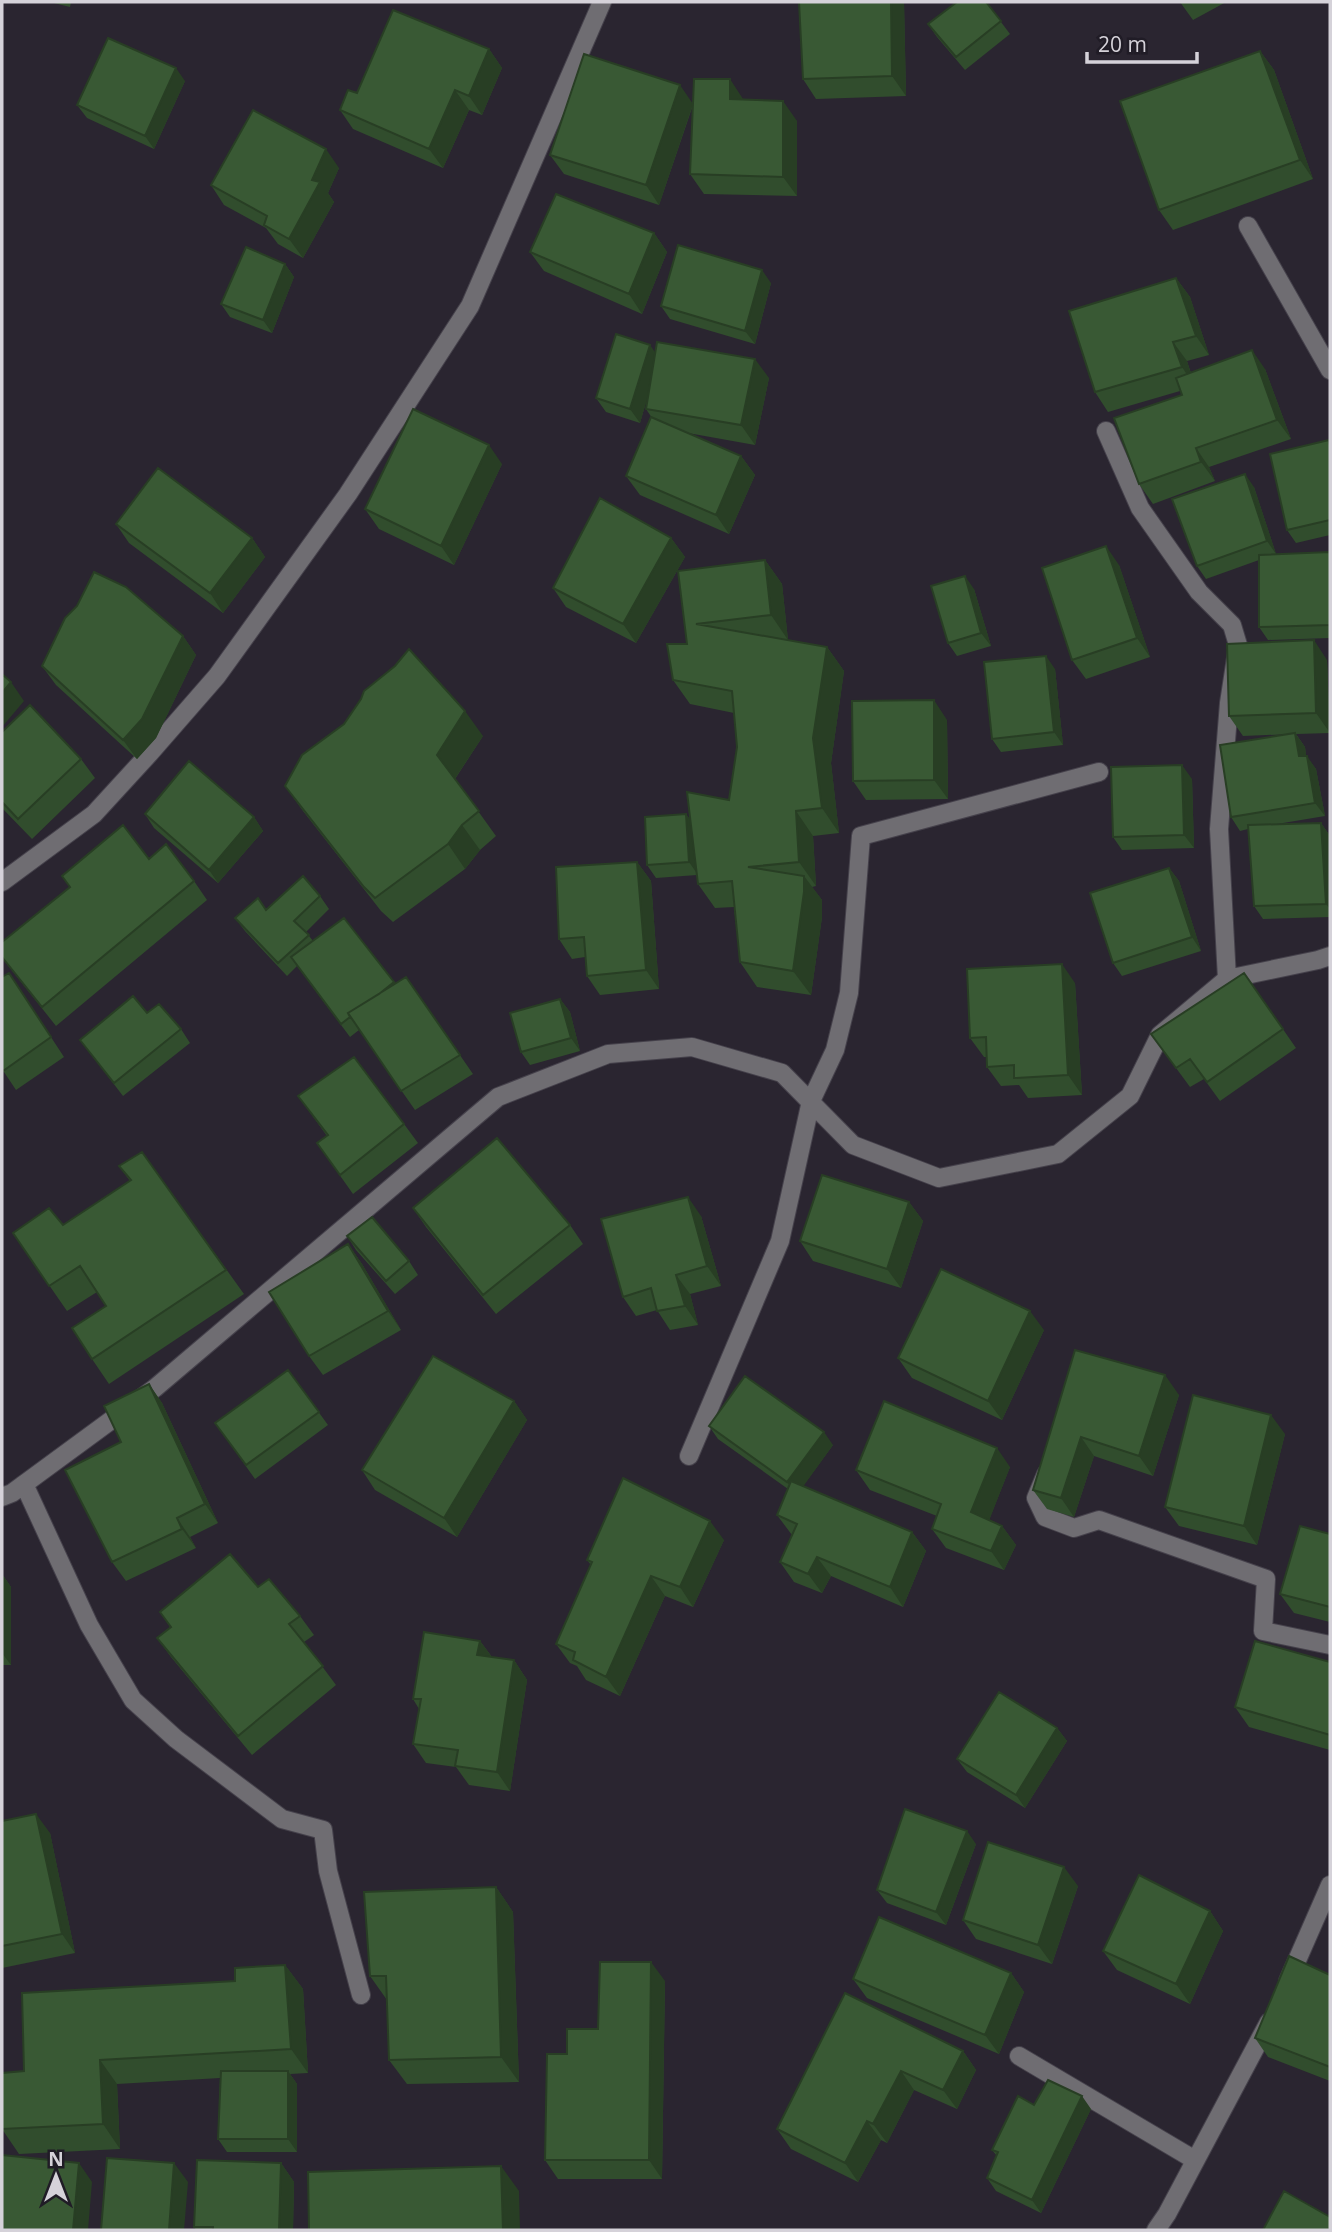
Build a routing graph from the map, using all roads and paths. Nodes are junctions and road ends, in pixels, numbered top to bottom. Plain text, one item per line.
1 (602, 2) edge
2 (1248, 226) dead end
3 (1330, 369) edge
4 (1106, 431) dead end
5 (1099, 772) dead end
6 (2, 882) edge
7 (1330, 956) edge
8 (1227, 979) junction
9 (811, 1101) junction
10 (1056, 1454) edge
11 (689, 1456) dead end
12 (24, 1483) junction
13 (2, 1497) edge
14 (1330, 1645) edge
15 (1330, 1885) edge
16 (361, 1995) dead end
17 (1020, 2056) dead end
18 (1195, 2160) junction
19 (1156, 2230) edge

1 - 6 street
2 - 3 street
4 - 8 street
5 - 9 street
7 - 8 street
8 - 9 street
9 - 11 street
9 - 12 street
10 - 14 street
12 - 13 street
12 - 16 street
15 - 18 street
17 - 18 street
18 - 19 street

